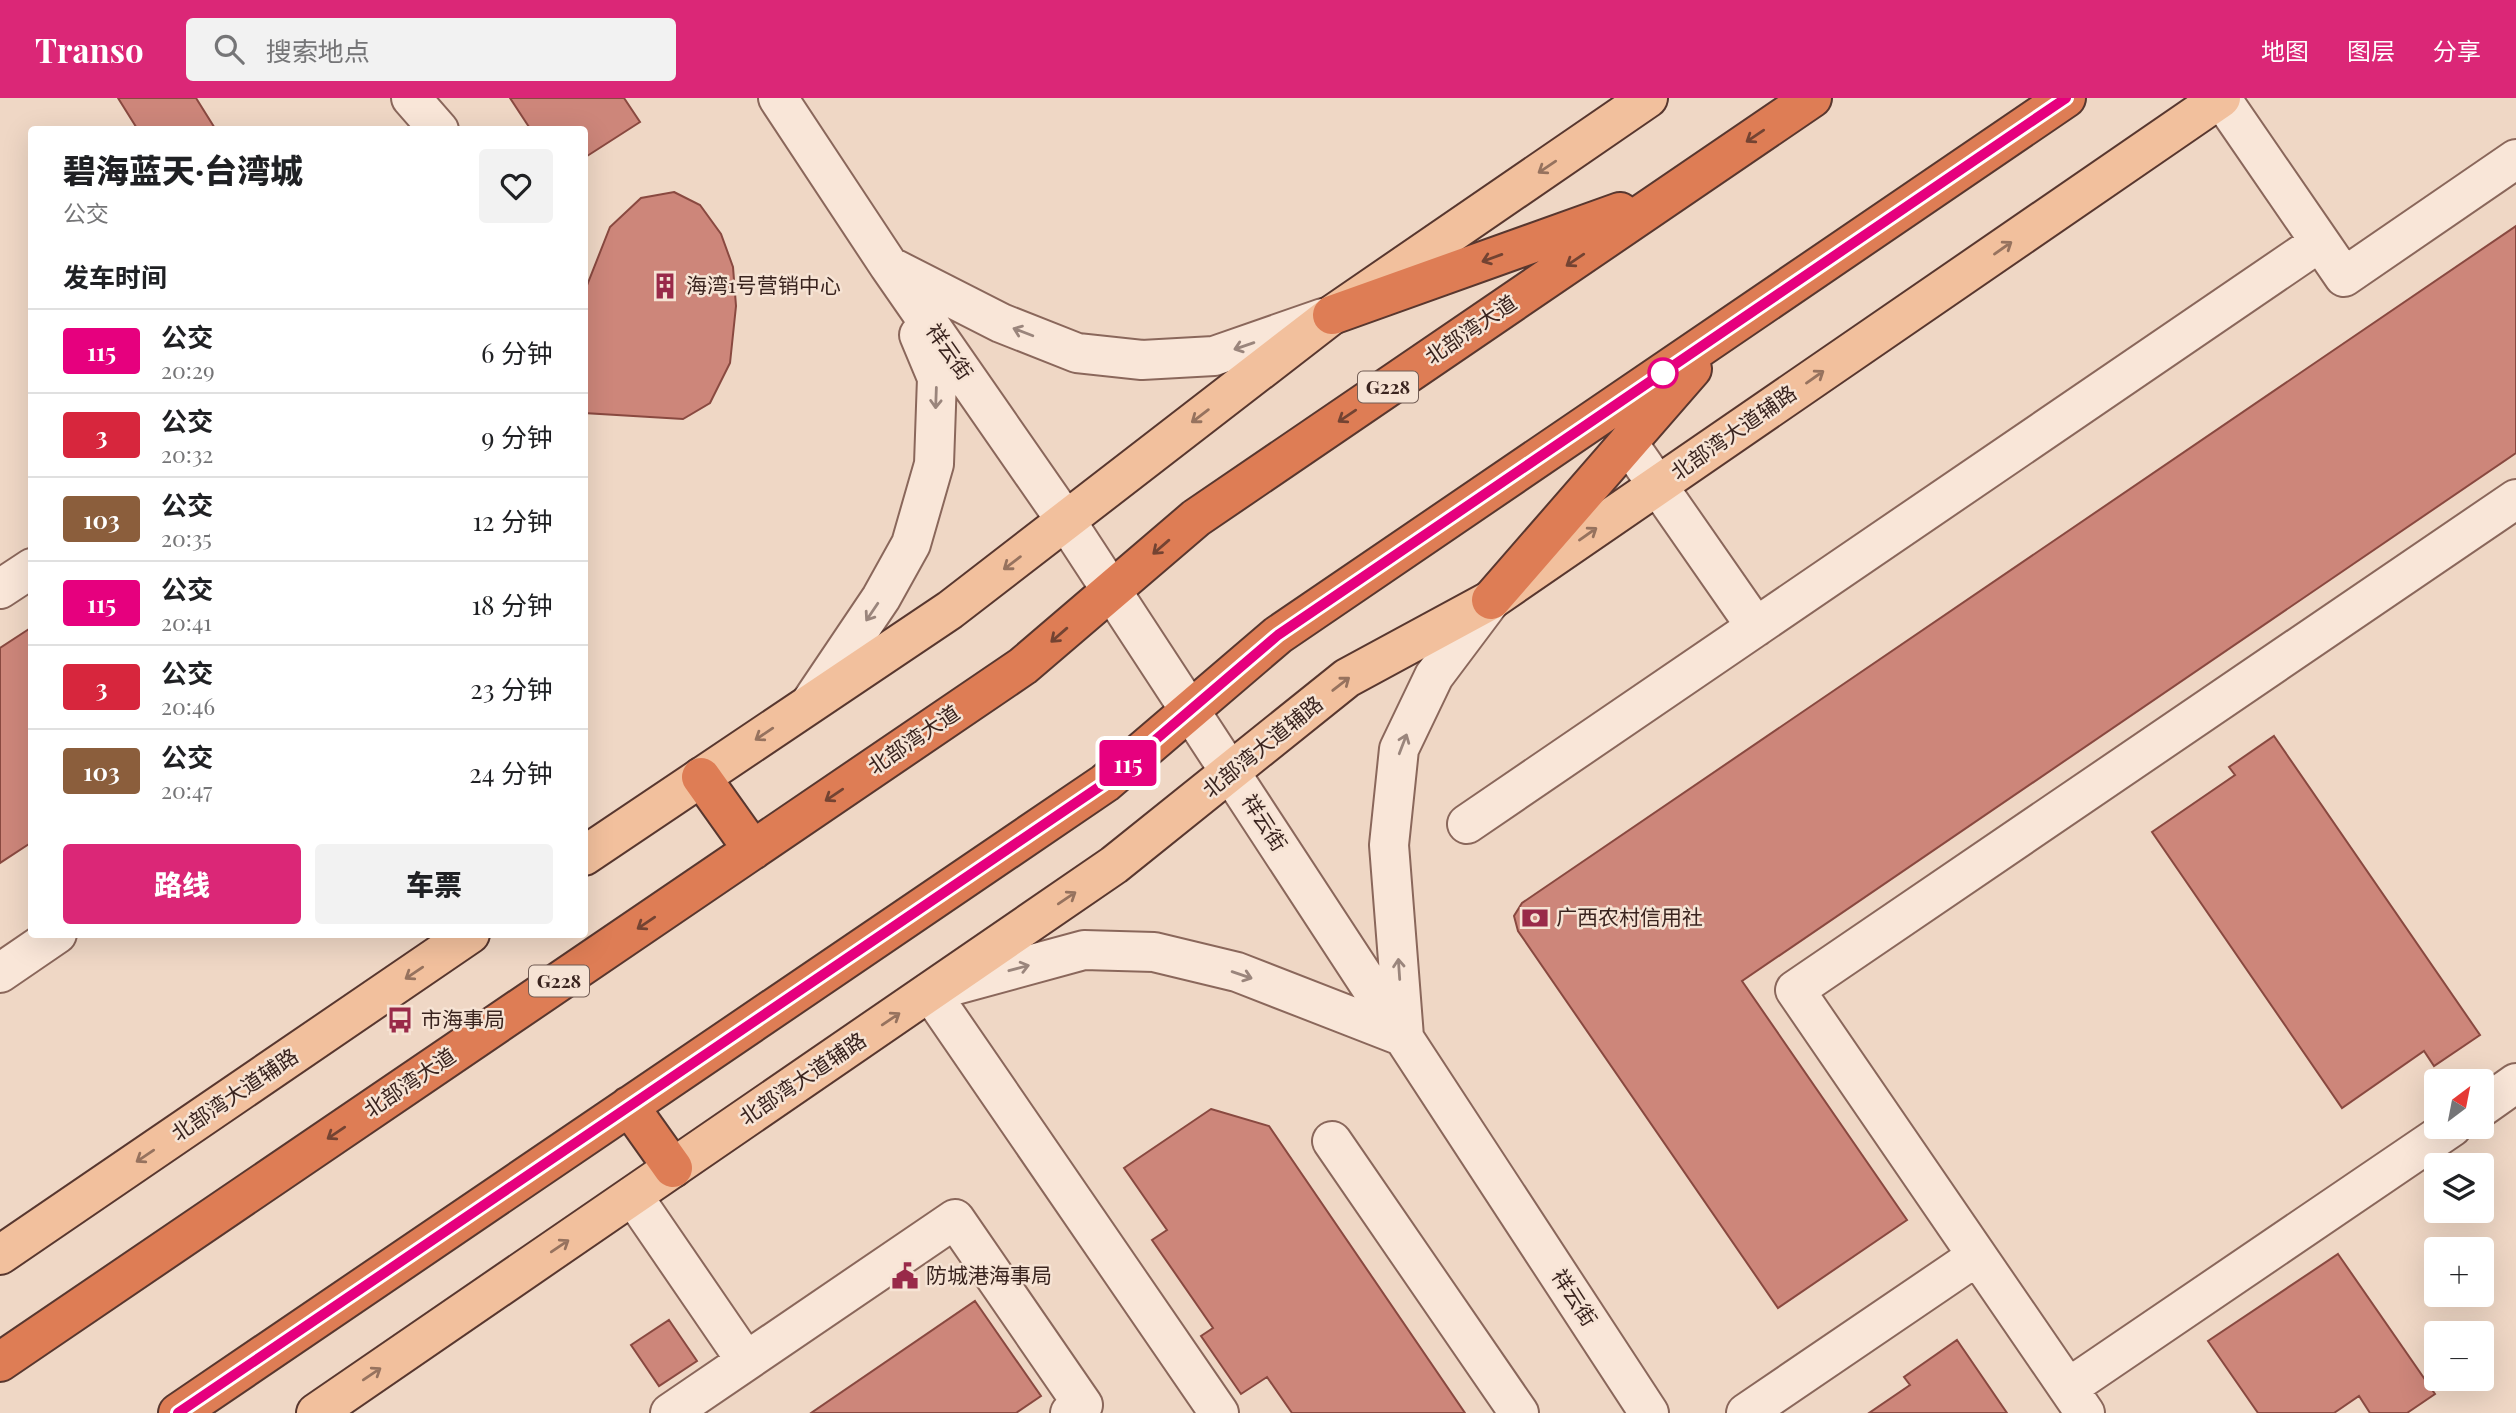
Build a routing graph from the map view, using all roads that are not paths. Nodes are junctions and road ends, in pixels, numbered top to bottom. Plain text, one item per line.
1 (411, 98) edge
2 (778, 98) edge
3 (1648, 98) edge
4 (1812, 98) edge
5 (2066, 98) edge
6 (2221, 98) edge
7 (436, 126) edge
8 (2516, 159) edge
9 (1672, 194) junction
10 (2320, 242) junction
11 (889, 266) junction
12 (1332, 315) junction
13 (1727, 329) junction
14 (1628, 443) junction
15 (1658, 485) junction
16 (2516, 499) edge
17 (1066, 521) junction
18 (28, 571) edge
19 (0, 589) edge
20 (1111, 591) junction
21 (1491, 600) junction
22 (1756, 627) junction
23 (811, 702) junction
24 (1190, 711) junction
25 (1230, 772) junction
26 (701, 777) junction
27 (1467, 824) dead end
28 (753, 850) junction
29 (588, 853) edge
30 (51, 938) edge
31 (464, 938) edge
32 (0, 973) edge
33 (930, 992) junction
34 (1404, 1037) junction
35 (2516, 1083) edge
36 (2494, 1099) edge
37 (629, 1106) junction
38 (2436, 1139) edge
39 (1332, 1141) dead end
40 (673, 1168) junction
41 (633, 1196) junction
42 (0, 1255) edge
43 (1977, 1256) junction
44 (746, 1361) junction
45 (0, 1362) edge
46 (2077, 1401) edge
47 (178, 1413) edge
48 (316, 1413) edge
49 (670, 1413) edge
50 (1070, 1413) edge
51 (1219, 1413) edge
52 (1519, 1413) edge
53 (1649, 1413) edge
54 (1746, 1413) edge

1 - 7 street
2 - 11 street, 祥云街
3 -> 12 main road
4 -> 9 highway, 北部湾大道 / G228
5 - 13 highway
6 - 10 street
15 -> 6 main road, 北部湾大道辅路
8 - 10 street
9 -> 12 highway
9 -> 20 highway, 北部湾大道 / G228
10 - 22 street
12 -> 11 street
11 - 17 street, 祥云街
11 -> 23 street
12 -> 17 main road
13 - 14 highway
13 - 24 highway
14 - 15 street
14 - 21 highway
21 -> 15 main road, 北部湾大道辅路
15 - 22 street
16 - 43 street
17 - 20 street, 祥云街
17 -> 23 main road
18 - 19 street
20 - 24 street, 祥云街
20 -> 28 highway, 北部湾大道 / G228
25 -> 21 main road, 北部湾大道辅路
34 -> 21 street
22 - 27 street
23 -> 26 main road
24 - 25 street, 祥云街
24 - 37 highway
33 -> 25 main road, 北部湾大道辅路
25 - 34 street, 祥云街
26 - 28 highway
26 - 29 main road
28 -> 45 highway, 北部湾大道 / G228
30 - 32 street
31 -> 42 main road, 北部湾大道辅路
33 -> 34 street
40 -> 33 main road, 北部湾大道辅路
33 - 51 street
34 - 53 street, 祥云街
35 - 36 street
37 - 40 highway
37 - 47 highway
38 - 46 street
39 - 52 street
40 - 41 main road, 北部湾大道辅路
41 - 44 street
48 -> 41 main road, 北部湾大道辅路
43 - 46 street
43 - 54 street
44 - 49 street
44 - 50 street

